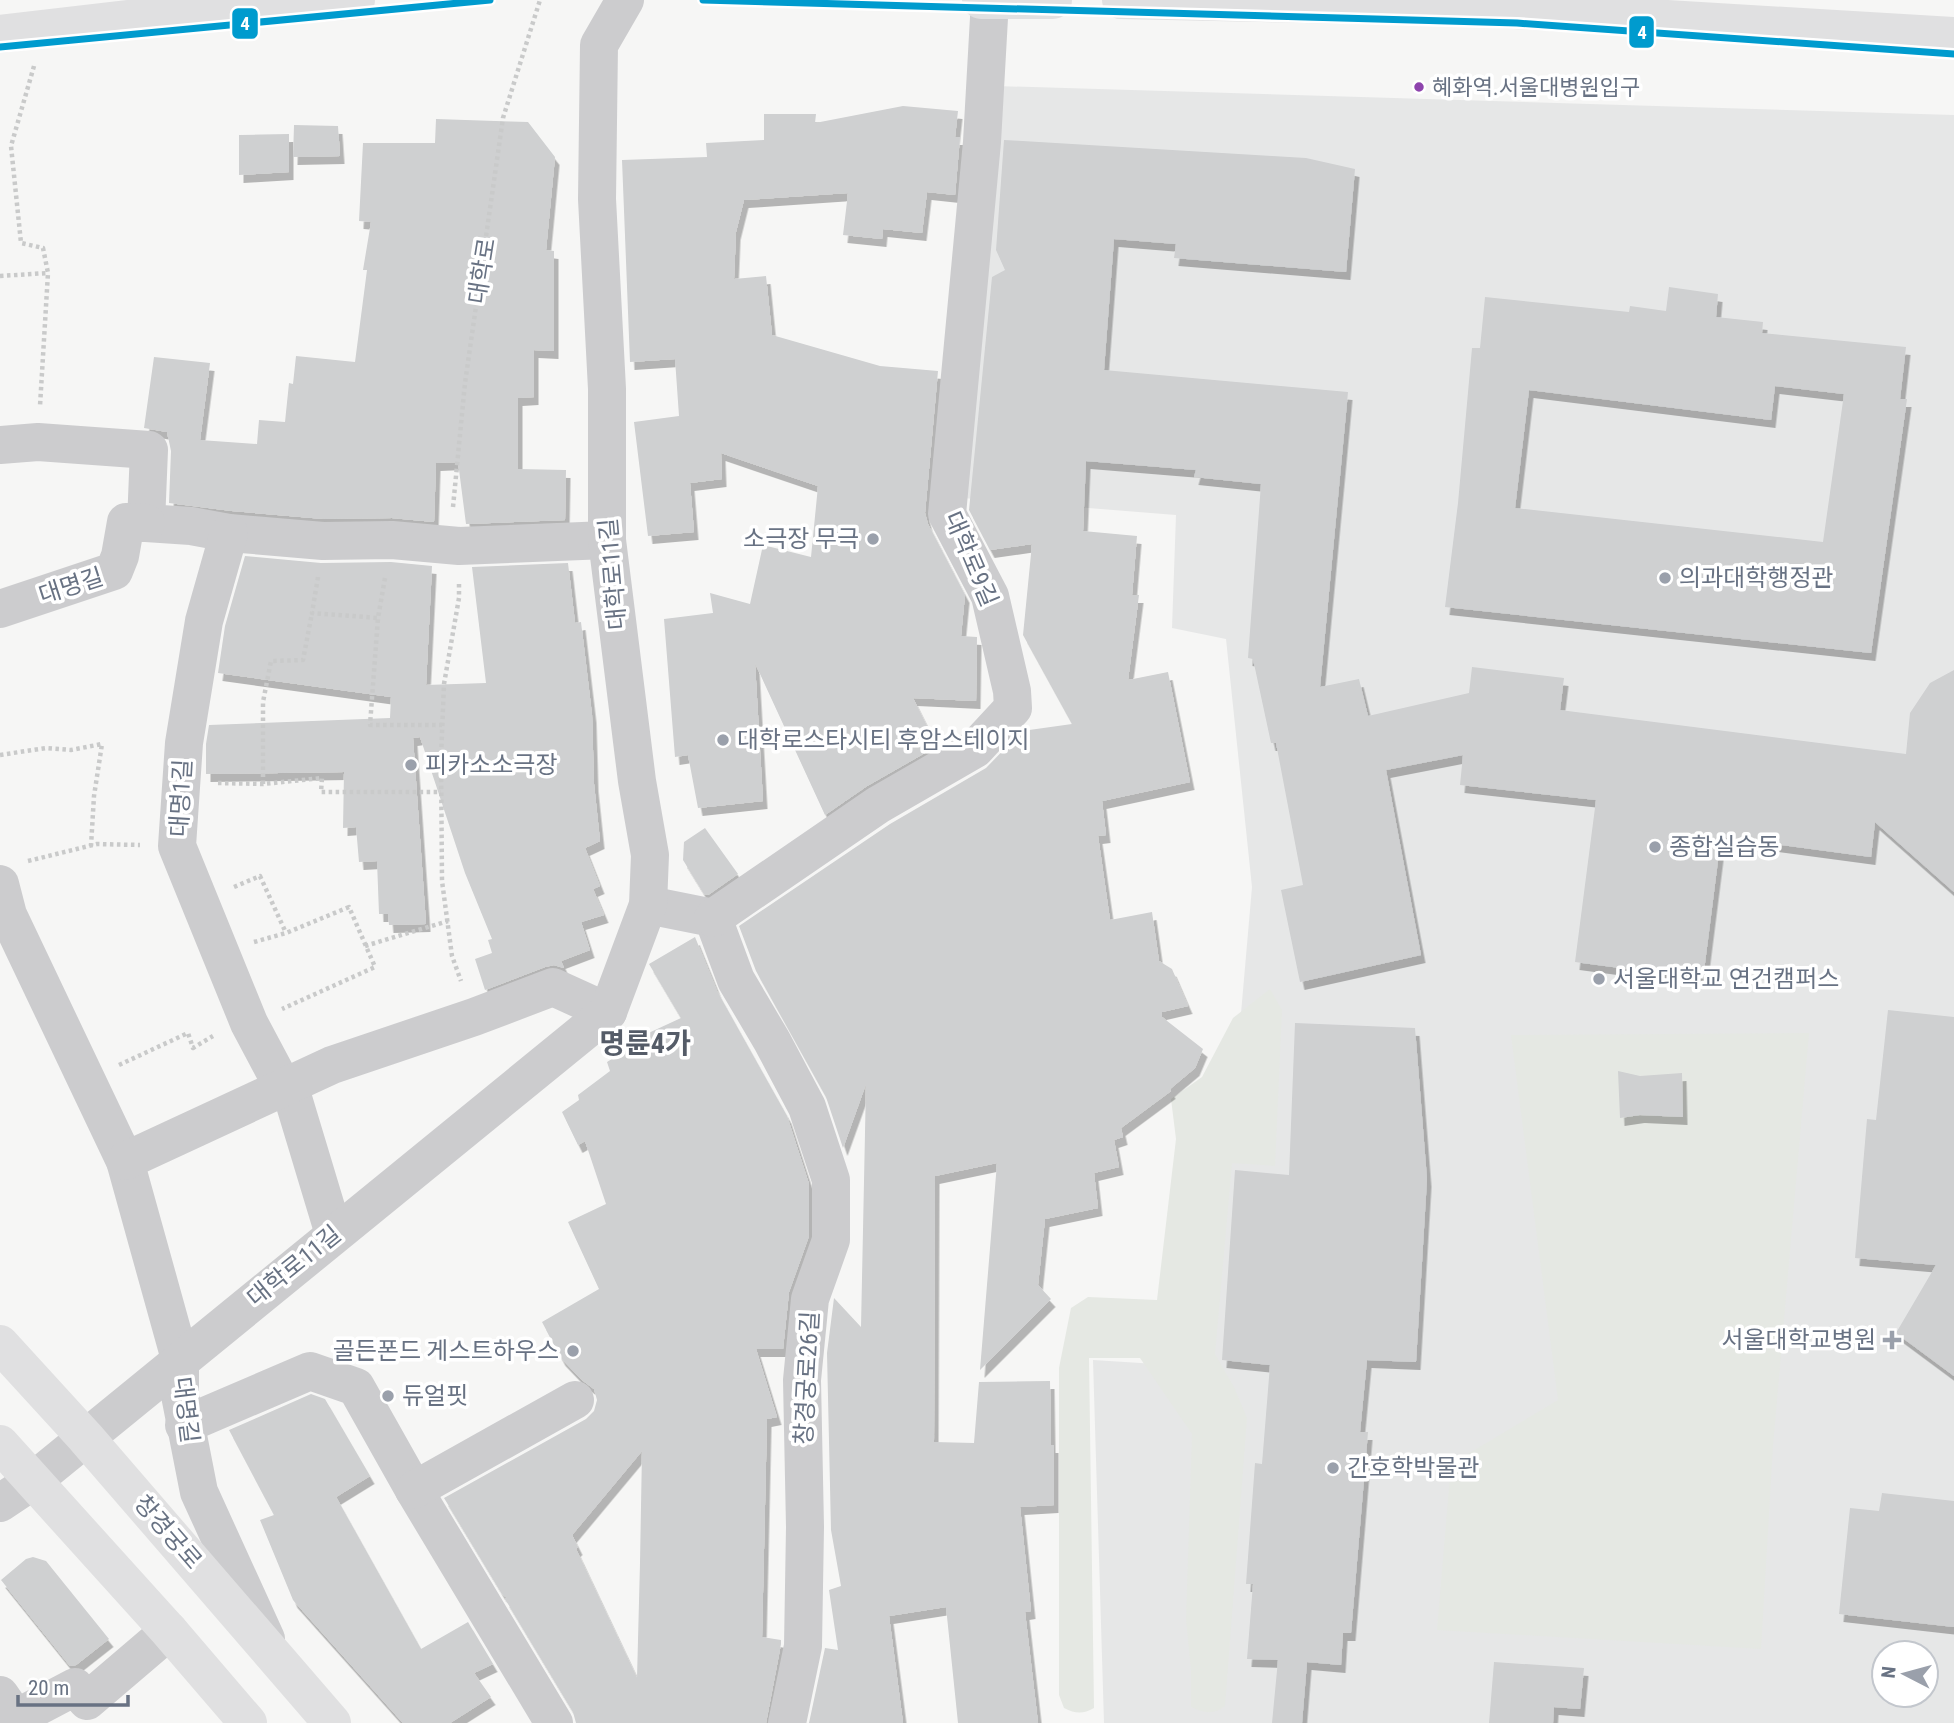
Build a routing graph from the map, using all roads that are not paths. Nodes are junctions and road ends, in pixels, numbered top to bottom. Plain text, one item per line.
1 (356, 0) edge
2 (625, 0) edge
3 (981, 0) edge
4 (990, 0) edge
5 (1054, 0) edge
6 (1121, 0) edge
7 (1483, 4) edge
8 (159, 8) edge
9 (0, 34) edge
10 (1954, 36) edge
11 (0, 445) edge
12 (146, 523) junction
13 (229, 533) junction
14 (607, 540) junction
15 (0, 609) edge
16 (13, 873) edge
17 (648, 905) junction
18 (713, 918) junction
19 (608, 1012) junction
20 (283, 1087) junction
21 (125, 1161) junction
22 (334, 1234) junction
23 (0, 1344) edge
24 (180, 1359) junction
25 (575, 1400) dead end
26 (184, 1425) junction
27 (85, 1437) junction
28 (0, 1444) edge
29 (33, 1481) junction
30 (414, 1490) junction
31 (0, 1503) edge
32 (169, 1630) junction
33 (271, 1651) junction
34 (0, 1695) edge
35 (248, 1723) edge
36 (332, 1723) edge
37 (554, 1723) edge
38 (787, 1723) edge

1 - 8 main road
2 - 14 street, 대학로11길
3 - 4 main road
4 - 5 main road
4 - 18 street, 대학로9길
6 - 7 main road
7 - 10 main road
8 - 9 main road
11 - 12 street
12 - 13 street
12 - 15 street, 대명길
13 - 14 street
13 - 20 street, 대명1길
14 - 17 street, 대학로11길
16 - 21 street, 대명길
17 - 18 street
17 - 19 street, 대학로11길
18 - 38 street, 창경궁로26길
19 - 20 street
19 - 22 street, 대학로11길
20 - 21 street
20 - 22 street, 대명1길
21 - 24 street, 대명길
22 - 24 street, 대학로11길
23 - 27 main road, 창경궁로
24 - 26 street, 대명길
24 - 27 street, 대학로11길
25 - 30 street
26 - 30 street
26 - 33 street, 대명길
27 - 29 street, 대학로11길
27 - 33 main road, 창경궁로
28 - 29 main road
29 - 31 street, 대학로11길
29 - 32 main road
30 - 37 street
32 - 34 street
32 - 35 main road
33 - 36 main road, 창경궁로

